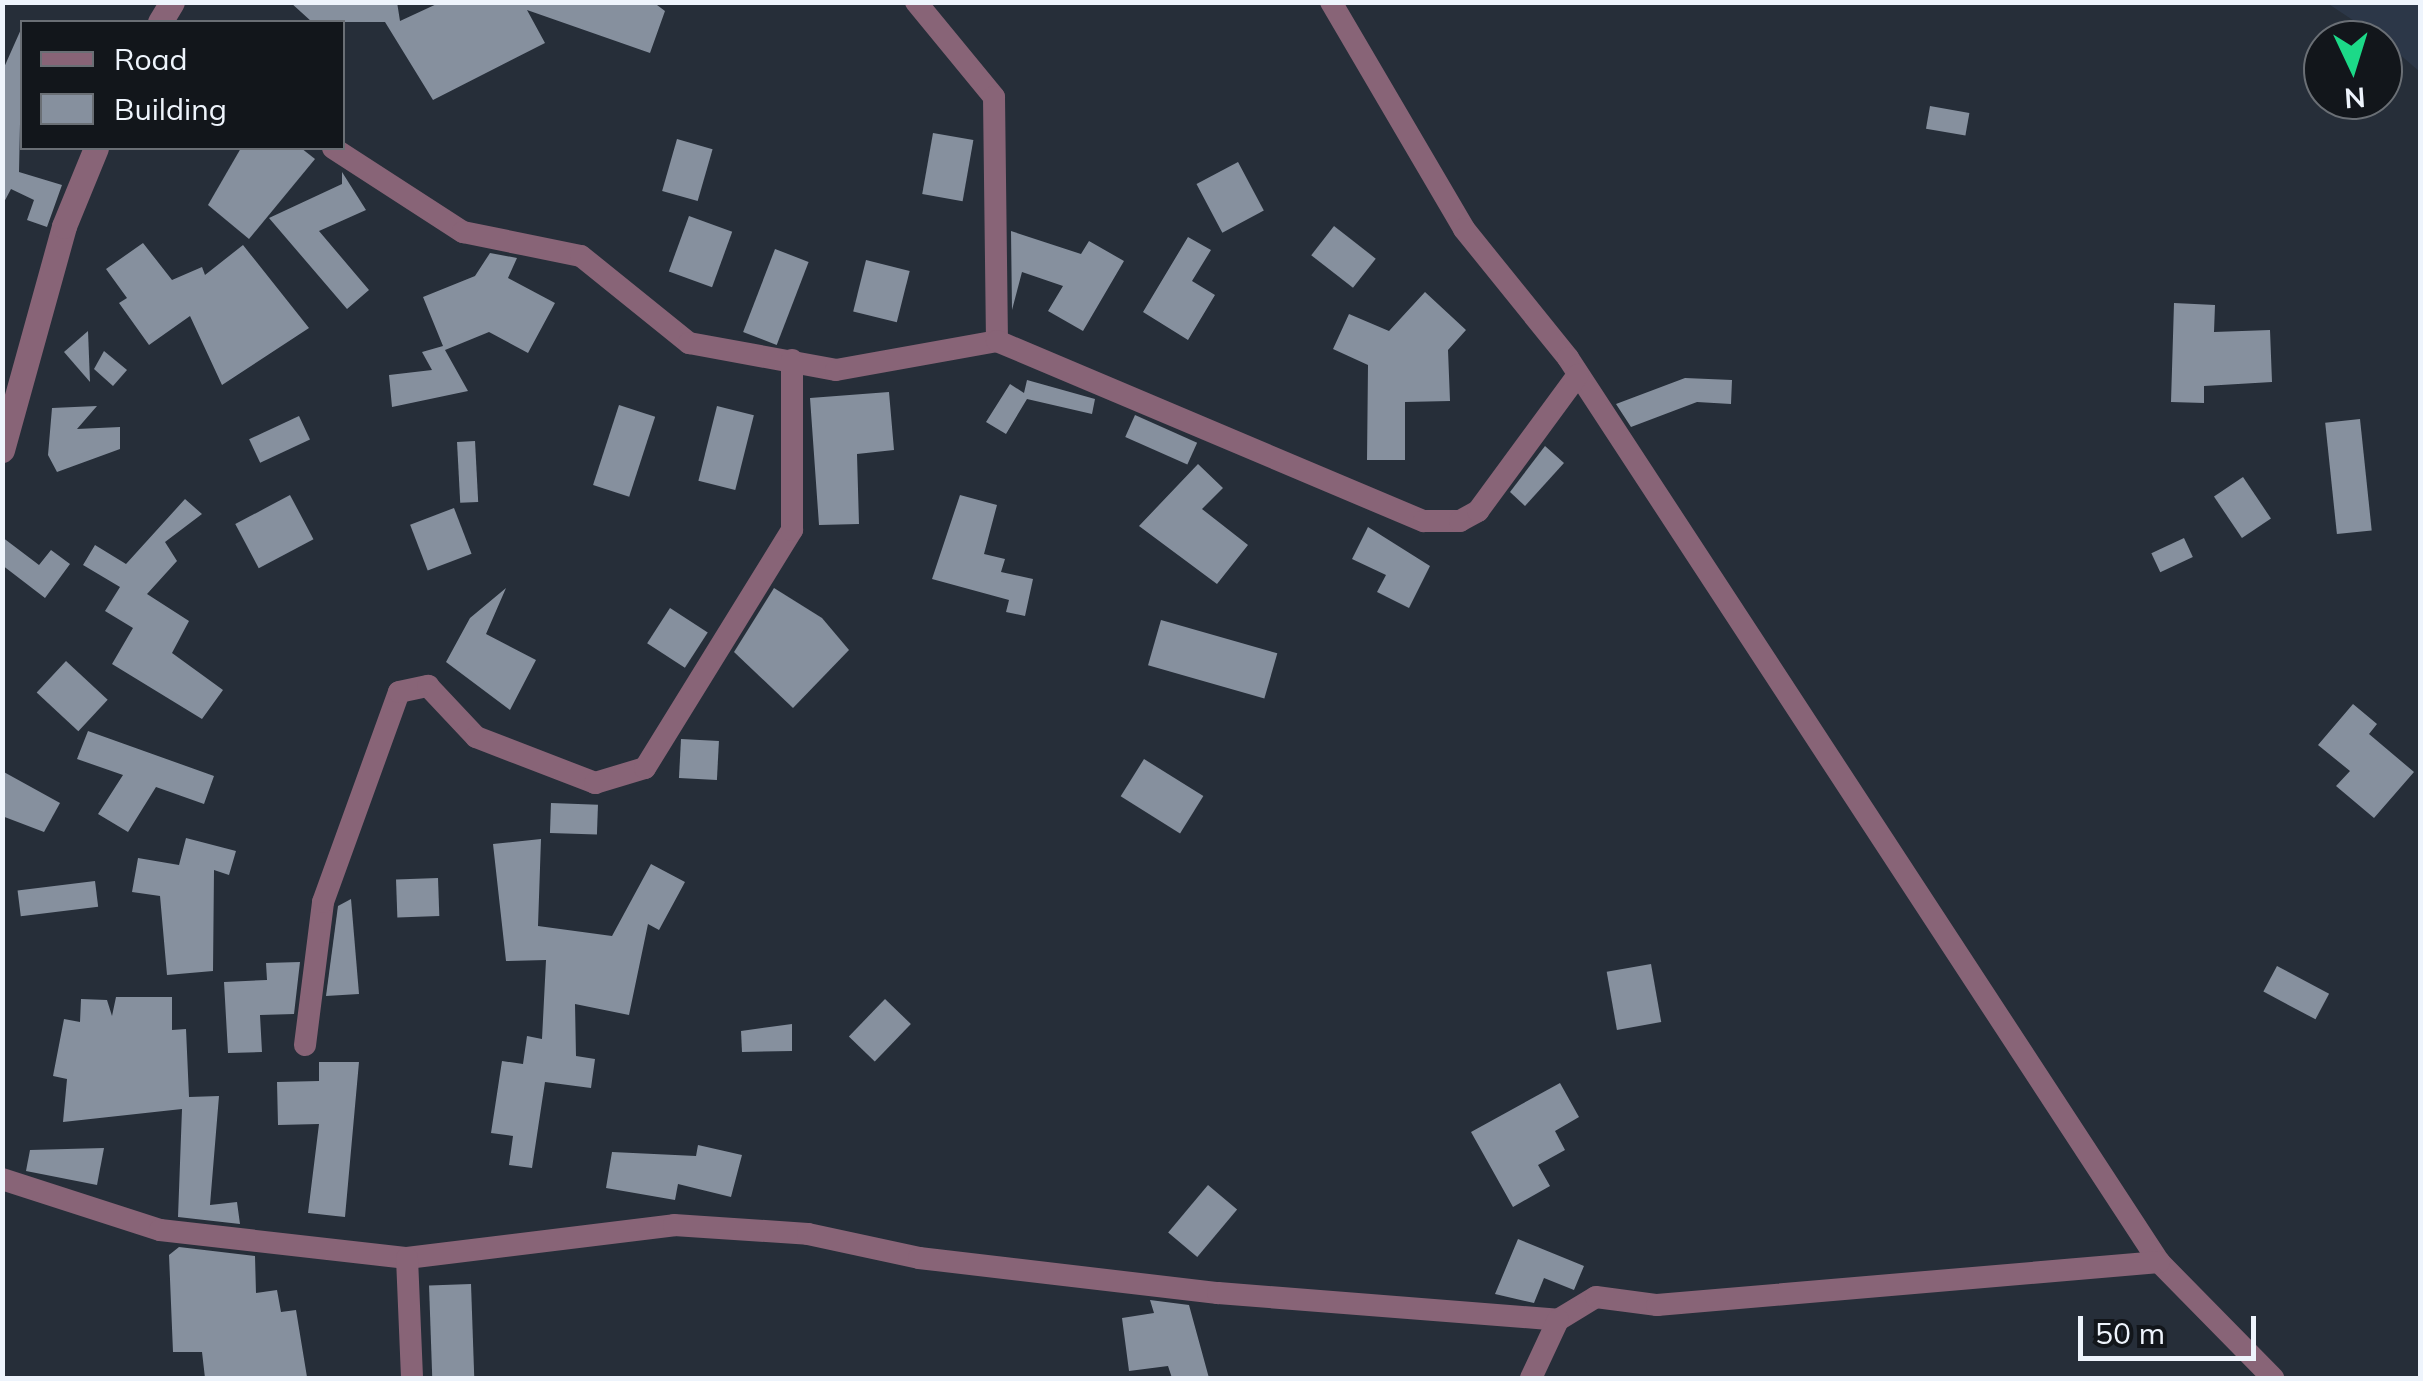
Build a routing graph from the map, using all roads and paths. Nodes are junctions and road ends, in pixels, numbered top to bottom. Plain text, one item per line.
1 (916, 2) edge
2 (1331, 2) edge
3 (95, 150) edge
4 (335, 150) edge
5 (997, 342) junction
6 (792, 360) junction
7 (1578, 375) junction
8 (2, 450) edge
9 (305, 1045) dead end
10 (2, 1178) edge
11 (407, 1258) junction
12 (2158, 1262) junction
13 (1558, 1320) junction
14 (412, 1378) edge
15 (1531, 1378) edge
16 (2273, 1378) edge

1 - 5 street
2 - 7 street
3 - 8 street
4 - 6 street
5 - 6 street
5 - 7 street
6 - 9 street
7 - 12 street
10 - 11 street
11 - 13 street
11 - 14 street
12 - 13 street
12 - 16 street
13 - 15 street

